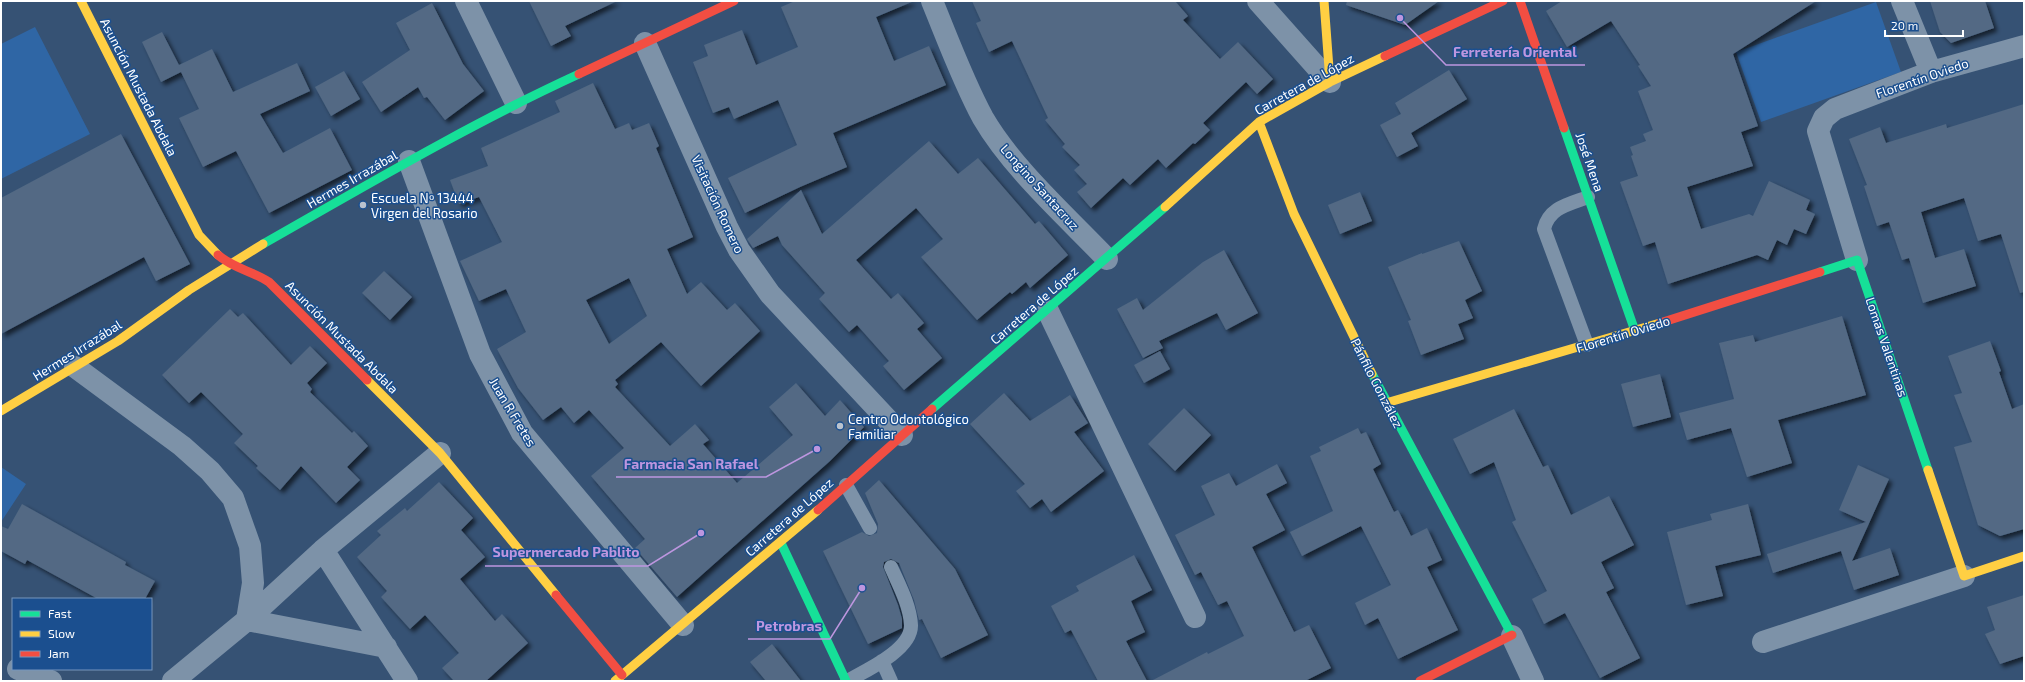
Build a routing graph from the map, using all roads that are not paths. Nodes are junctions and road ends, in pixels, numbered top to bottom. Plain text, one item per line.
1 (81, 1) edge
2 (466, 1) edge
3 (734, 1) edge
4 (932, 1) edge
5 (1258, 1) edge
6 (1324, 1) edge
7 (1503, 1) edge
8 (1520, 1) edge
9 (1902, 1) edge
10 (645, 43) junction
11 (2024, 46) edge
12 (1931, 72) junction
13 (1330, 82) junction
14 (516, 103) junction
15 (1824, 118) joint
16 (1259, 122) junction
17 (409, 161) junction
18 (1588, 197) junction
19 (1107, 259) junction
20 (1857, 260) junction
21 (229, 264) junction
22 (1048, 311) junction
23 (1635, 331) junction
24 (1587, 345) junction
25 (75, 367) junction
26 (1386, 403) junction
27 (1, 411) edge
28 (902, 435) junction
29 (440, 453) junction
30 (846, 485) junction
31 (870, 528) dead end
32 (780, 543) junction
33 (323, 550) junction
34 (2024, 556) edge
35 (891, 567) dead end
36 (1964, 576) junction
37 (1196, 617) dead end
38 (247, 620) junction
39 (683, 625) junction
40 (1512, 636) junction
41 (1763, 642) dead end
42 (386, 647) junction
43 (882, 661) junction
44 (1, 663) edge
45 (12, 667) edge
46 (21, 670) edge
47 (618, 678) edge
48 (51, 681) edge
49 (173, 681) edge
50 (407, 681) edge
51 (846, 681) edge
52 (891, 681) edge
53 (1420, 681) edge
54 (1533, 681) edge

1 - 21 street, Asunción Mustada Abdala
2 - 14 street
3 - 10 street, Hermes Irrazábal
4 - 19 street, Longino Santacruz
5 - 13 street
6 - 13 street
7 - 13 street, Carretera de López
8 - 18 street, José Mena
9 - 12 street
10 - 14 street, Hermes Irrazábal
10 - 28 street, Visitación Romero
11 - 12 street, Florentín Oviedo
12 - 15 street, Florentín Oviedo
13 - 16 street, Carretera de López
14 - 17 street, Hermes Irrazábal
15 - 20 street, Lomas Valentinas
16 - 19 street, Carretera de López
16 - 26 street, Pánfilo González
17 - 21 street, Hermes Irrazábal
17 - 39 street, Juan R Fretes
18 - 23 street, José Mena
18 - 24 lane
19 - 22 street, Carretera de López
20 - 23 street, Florentín Oviedo
20 - 36 street, Lomas Valentinas
21 - 25 street, Hermes Irrazábal
21 - 29 street, Asunción Mustada Abdala
22 - 28 street, Carretera de López
22 - 37 street
23 - 24 street, Florentín Oviedo
24 - 26 street, Florentín Oviedo
25 - 27 street, Hermes Irrazábal
25 - 38 street
26 - 40 street, Pánfilo González
28 - 30 street, Carretera de López
29 - 33 street
29 - 47 street, Asunción Mustada Abdala
30 - 31 lane
30 - 32 street, Carretera de López
32 - 39 street, Carretera de López
32 - 51 street
33 - 38 street
33 - 42 street
34 - 36 street
35 - 43 lane
36 - 41 street
38 - 42 street
38 - 49 street
39 - 47 street, Carretera de López
40 - 53 street
40 - 54 street, Pánfilo González
42 - 50 street
43 - 51 lane
43 - 52 lane
44 - 45 street
46 - 48 street

